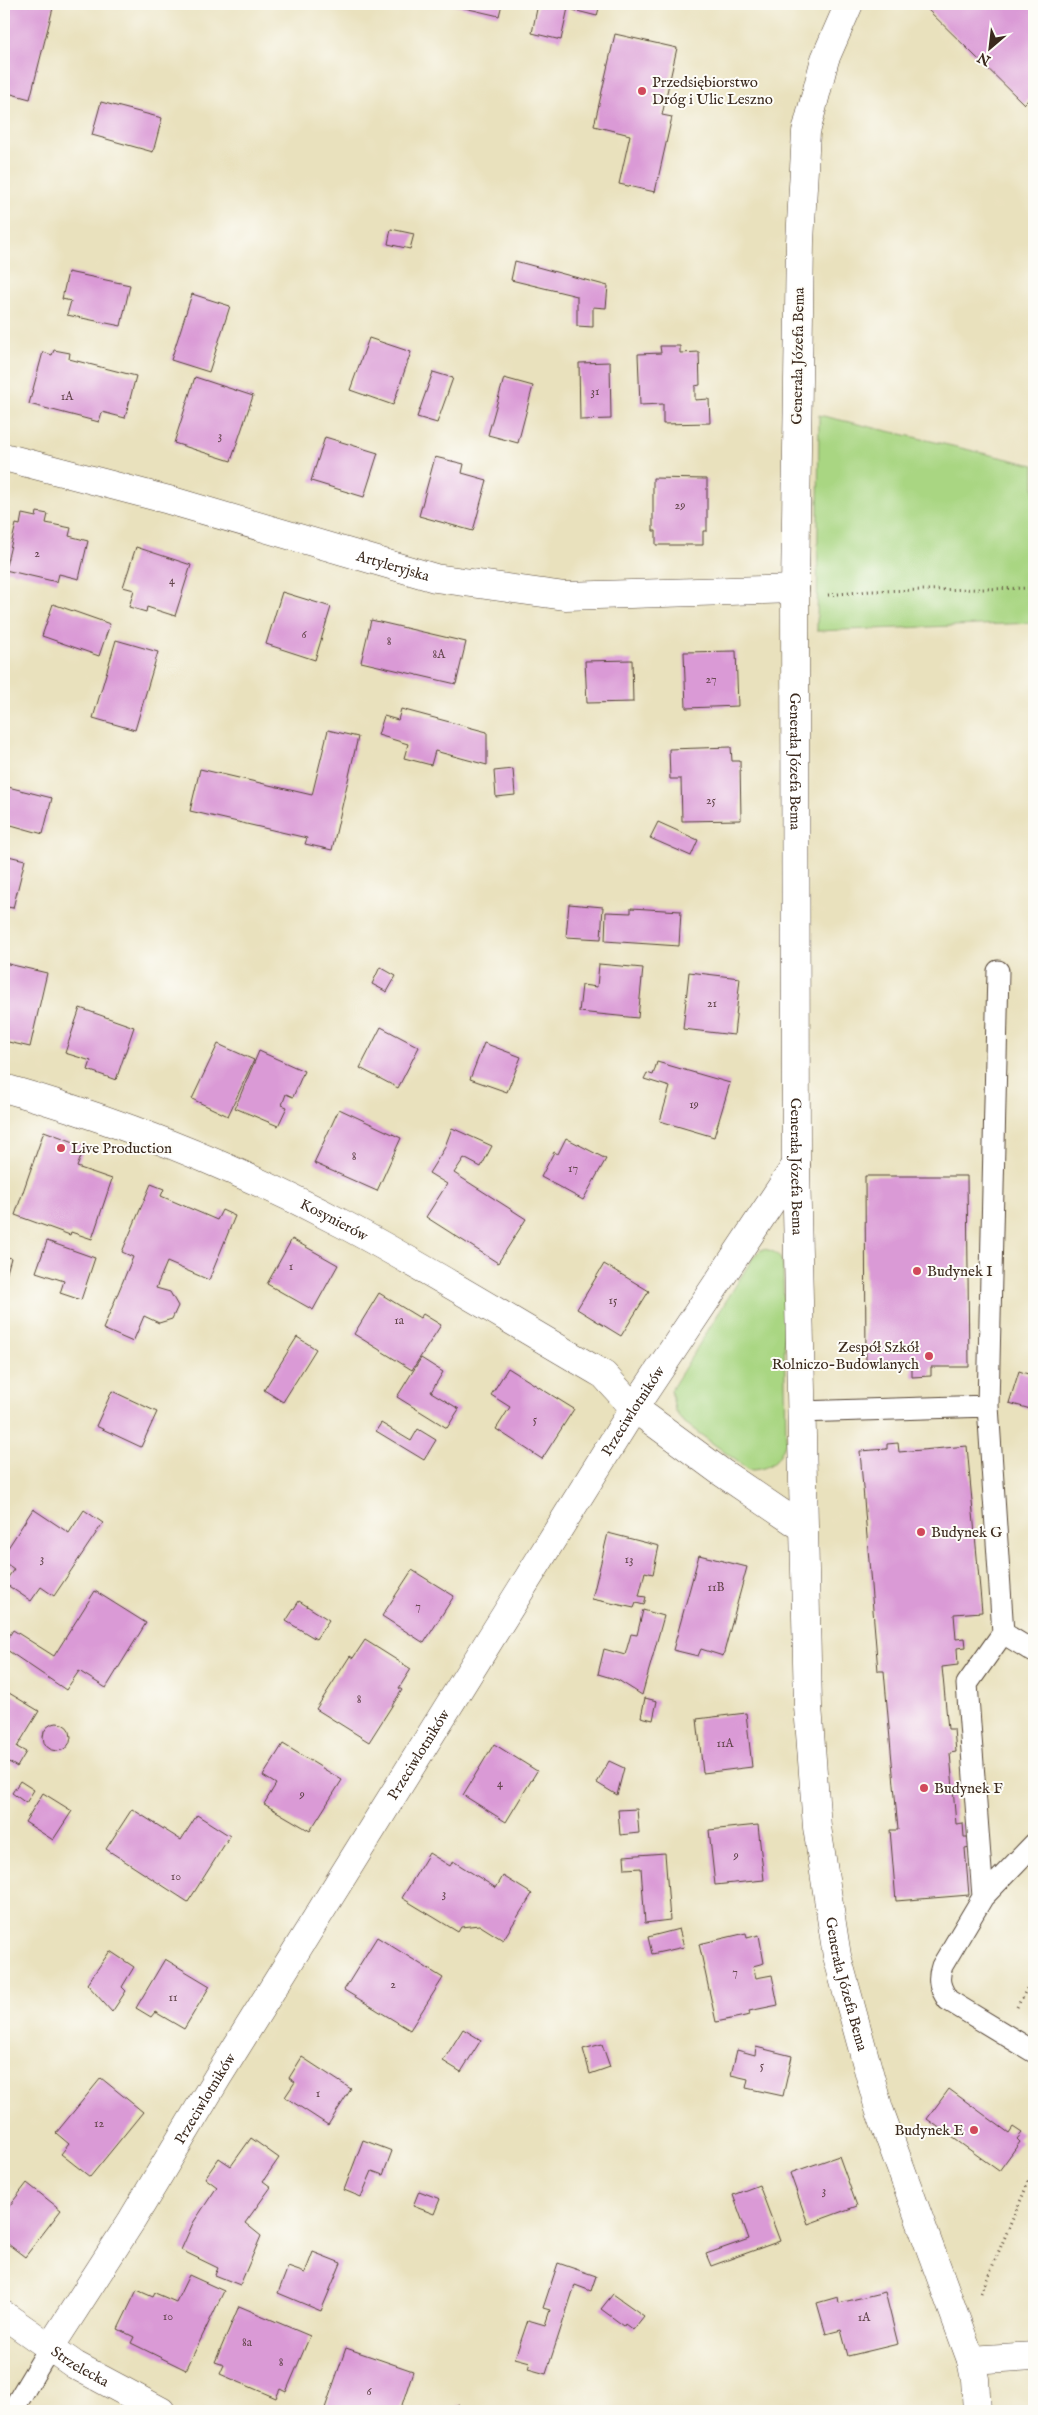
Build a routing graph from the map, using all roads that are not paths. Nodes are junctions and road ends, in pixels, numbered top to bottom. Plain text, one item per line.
1 (850, 4) edge
2 (4, 457) edge
3 (795, 589) junction
4 (998, 970) dead end
5 (4, 1088) edge
6 (796, 1165) junction
7 (988, 1406) junction
8 (634, 1408) junction
9 (800, 1412) junction
10 (802, 1527) junction
11 (1003, 1632) junction
12 (1034, 1652) edge
13 (1034, 1844) edge
14 (983, 1897) junction
15 (1034, 2052) edge
16 (4, 2315) edge
17 (50, 2349) junction
18 (967, 2349) junction
19 (1034, 2356) edge
20 (12, 2411) edge
21 (160, 2411) edge
22 (977, 2411) edge

1 - 3 street, Generała Józefa Bema
2 - 3 street, Artyleryjska
3 - 6 street, Generała Józefa Bema
4 - 7 lane
5 - 8 street, Kosynierów
6 - 8 street, Przeciwlotników
6 - 9 street, Generała Józefa Bema
7 - 9 lane
7 - 11 lane
8 - 10 street
8 - 17 street, Przeciwlotników
9 - 10 street, Generała Józefa Bema
10 - 18 street, Generała Józefa Bema
11 - 12 lane
11 - 14 lane
13 - 14 lane
14 - 15 lane
16 - 17 street, Strzelecka
17 - 20 lane
17 - 21 street, Strzelecka
18 - 19 street
18 - 22 street, Generała Józefa Bema

